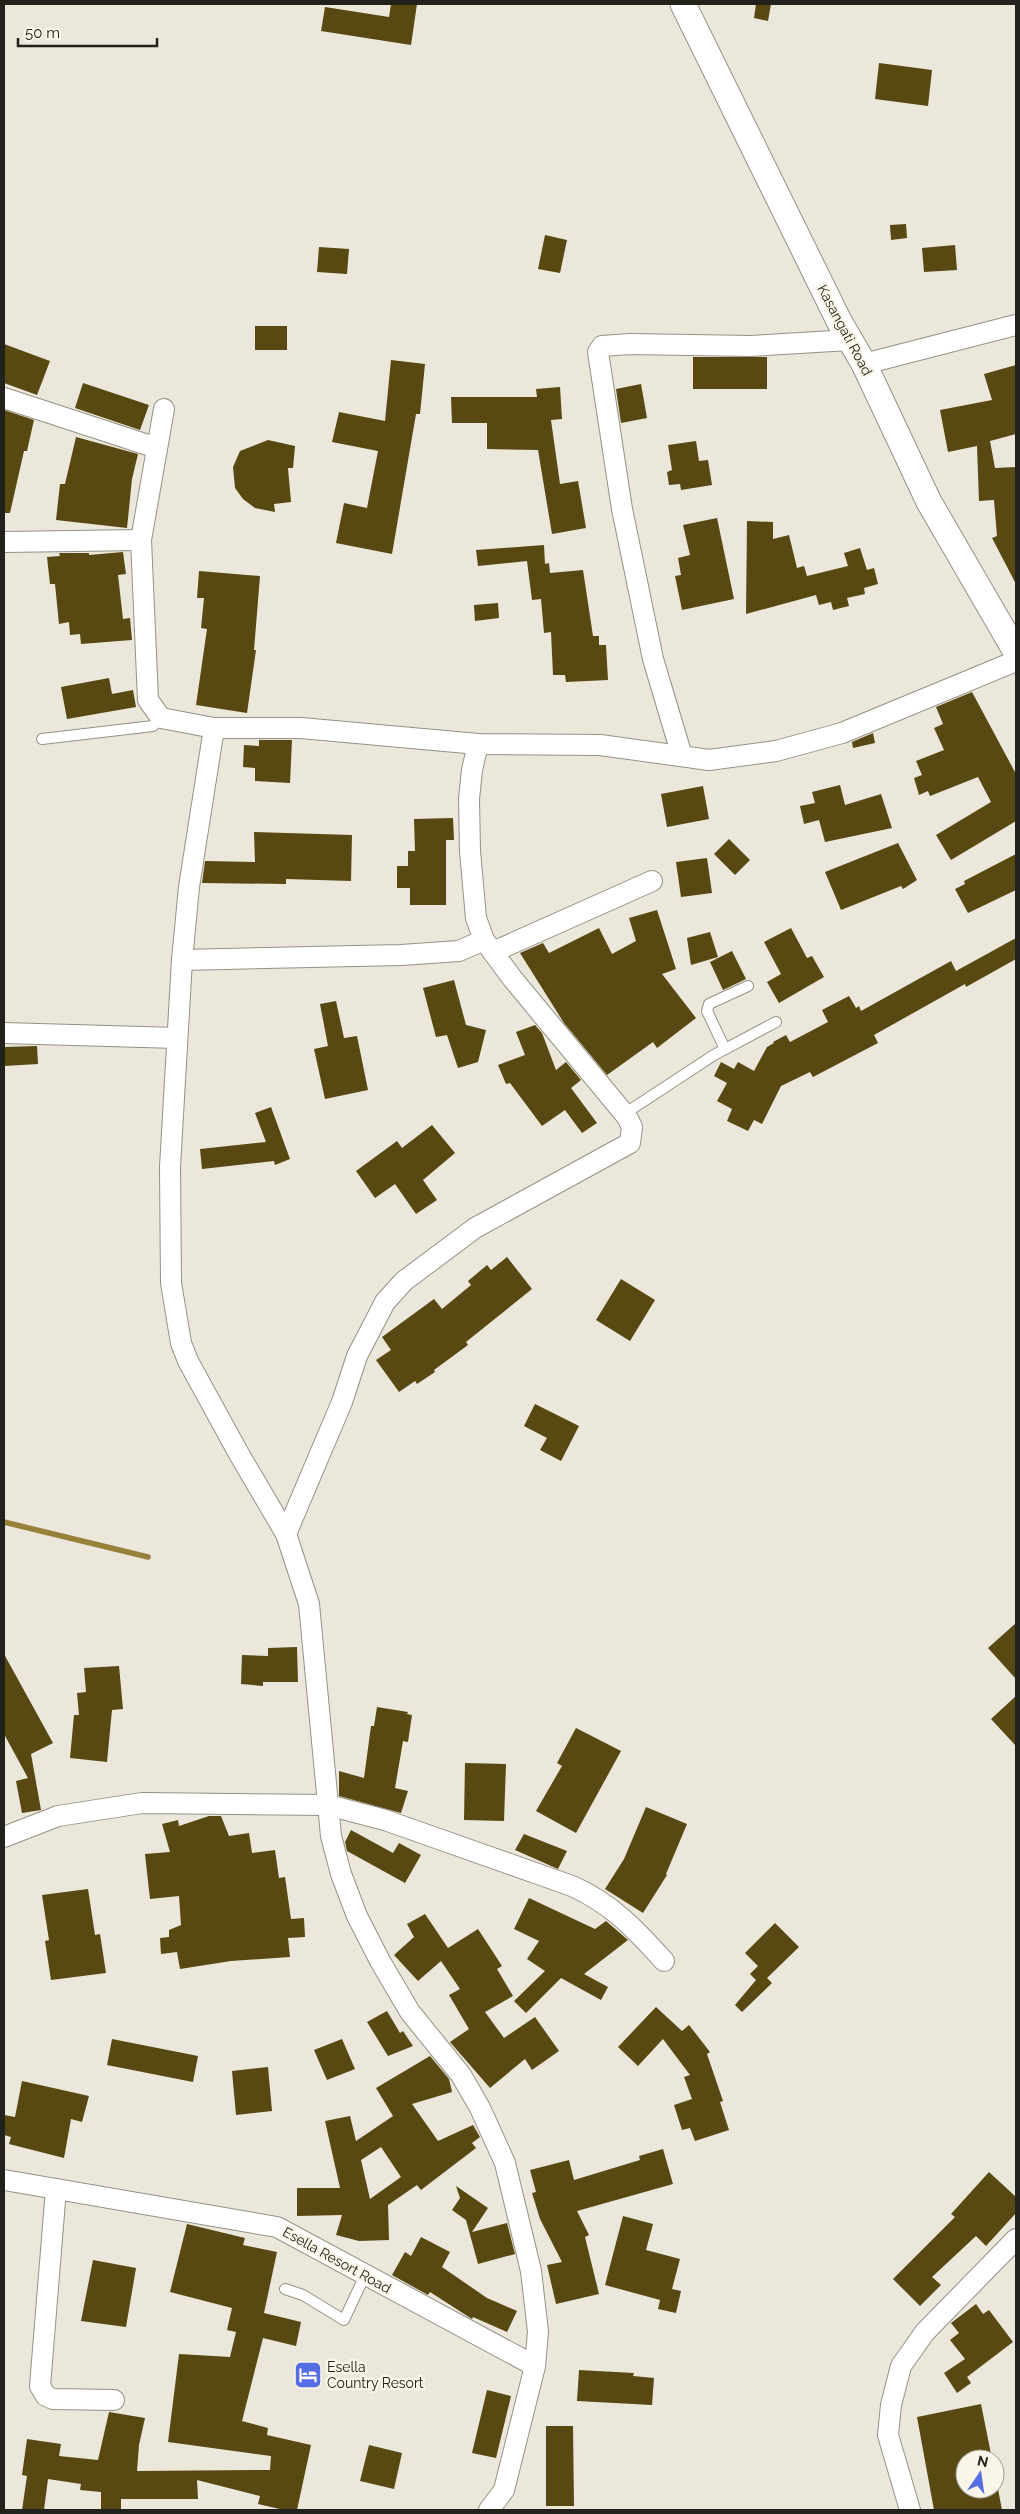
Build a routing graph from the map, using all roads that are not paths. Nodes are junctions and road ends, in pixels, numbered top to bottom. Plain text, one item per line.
1 (683, 4) edge
2 (1015, 328) edge
3 (850, 340) junction
4 (864, 364) junction
5 (4, 398) edge
6 (164, 409) dead end
7 (158, 448) junction
8 (141, 540) junction
9 (4, 542) edge
10 (1016, 652) edge
11 (1016, 661) edge
12 (161, 718) junction
13 (214, 728) junction
14 (42, 739) dead end
15 (478, 744) junction
16 (682, 756) junction
17 (652, 881) dead end
18 (488, 946) junction
19 (182, 960) junction
20 (748, 986) dead end
21 (776, 1022) dead end
22 (4, 1033) edge
23 (178, 1038) junction
24 (725, 1049) junction
25 (624, 1114) junction
26 (286, 1534) junction
27 (328, 1805) junction
28 (4, 1837) edge
29 (664, 1961) dead end
30 (4, 2180) edge
31 (56, 2188) junction
32 (1016, 2239) edge
33 (365, 2276) junction
34 (285, 2289) dead end
35 (535, 2366) junction
36 (114, 2400) dead end
37 (489, 2510) edge
38 (910, 2510) edge

1 - 3 street, Kasangati Road
2 - 4 street
3 - 4 street, Kasangati Road
3 - 16 street
4 - 10 street, Kasangati Road
5 - 7 street
6 - 7 street
7 - 8 street
8 - 9 street
8 - 12 street
11 - 16 street
12 - 13 street
12 - 14 lane
13 - 15 street
13 - 19 street
15 - 16 street
15 - 18 street
17 - 18 street
18 - 19 street
18 - 25 street
19 - 23 street
20 - 24 lane
21 - 24 lane
22 - 23 street
23 - 26 street
24 - 25 lane
25 - 26 street
26 - 27 street
27 - 28 street
27 - 29 street
27 - 35 street
30 - 31 street, Esella Resort Road
31 - 33 street, Esella Resort Road
31 - 36 street
32 - 38 street
33 - 34 lane
33 - 35 street, Esella Resort Road
35 - 37 street

